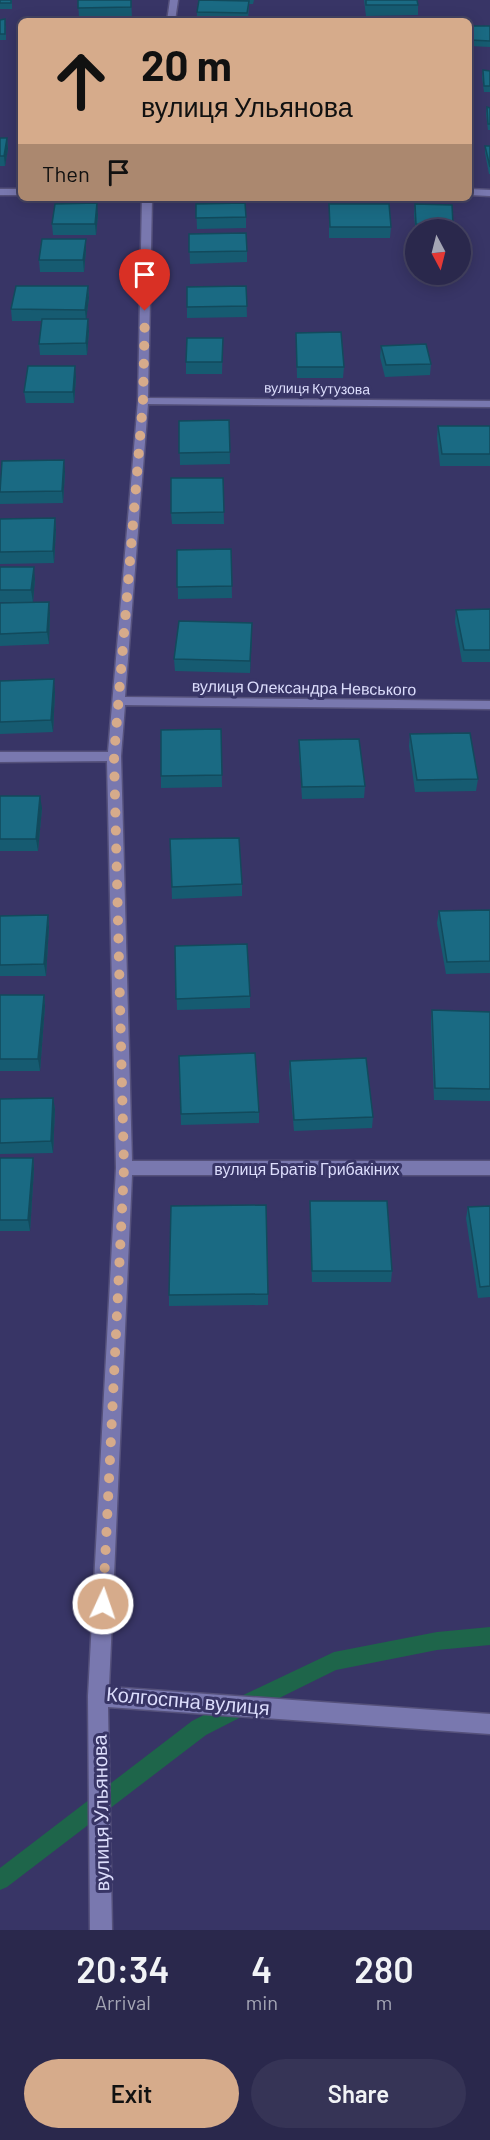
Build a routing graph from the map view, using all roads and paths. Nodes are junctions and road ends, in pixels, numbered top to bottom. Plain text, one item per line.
1 (174, 0) edge
2 (171, 18) edge
3 (0, 192) edge
4 (18, 192) edge
5 (472, 192) edge
6 (490, 193) edge
7 (147, 201) edge
8 (143, 401) junction
9 (490, 404) edge
10 (118, 701) junction
11 (490, 705) edge
12 (114, 756) junction
13 (0, 758) edge
14 (124, 1168) junction
15 (490, 1168) edge
16 (98, 1696) junction
17 (490, 1724) edge
18 (102, 1930) edge

1 - 2 street
3 - 4 street
5 - 6 street
7 - 8 street
8 - 9 street, вулиця Кутузова
8 - 10 street
10 - 11 street, вулиця Олександра Невського
10 - 12 street
12 - 13 street
12 - 14 street
14 - 15 street, вулиця Братів Грибакіних
14 - 16 street, Колгоспна вулиця
16 - 17 street, Колгоспна вулиця
16 - 18 street, вулиця Ульянова

